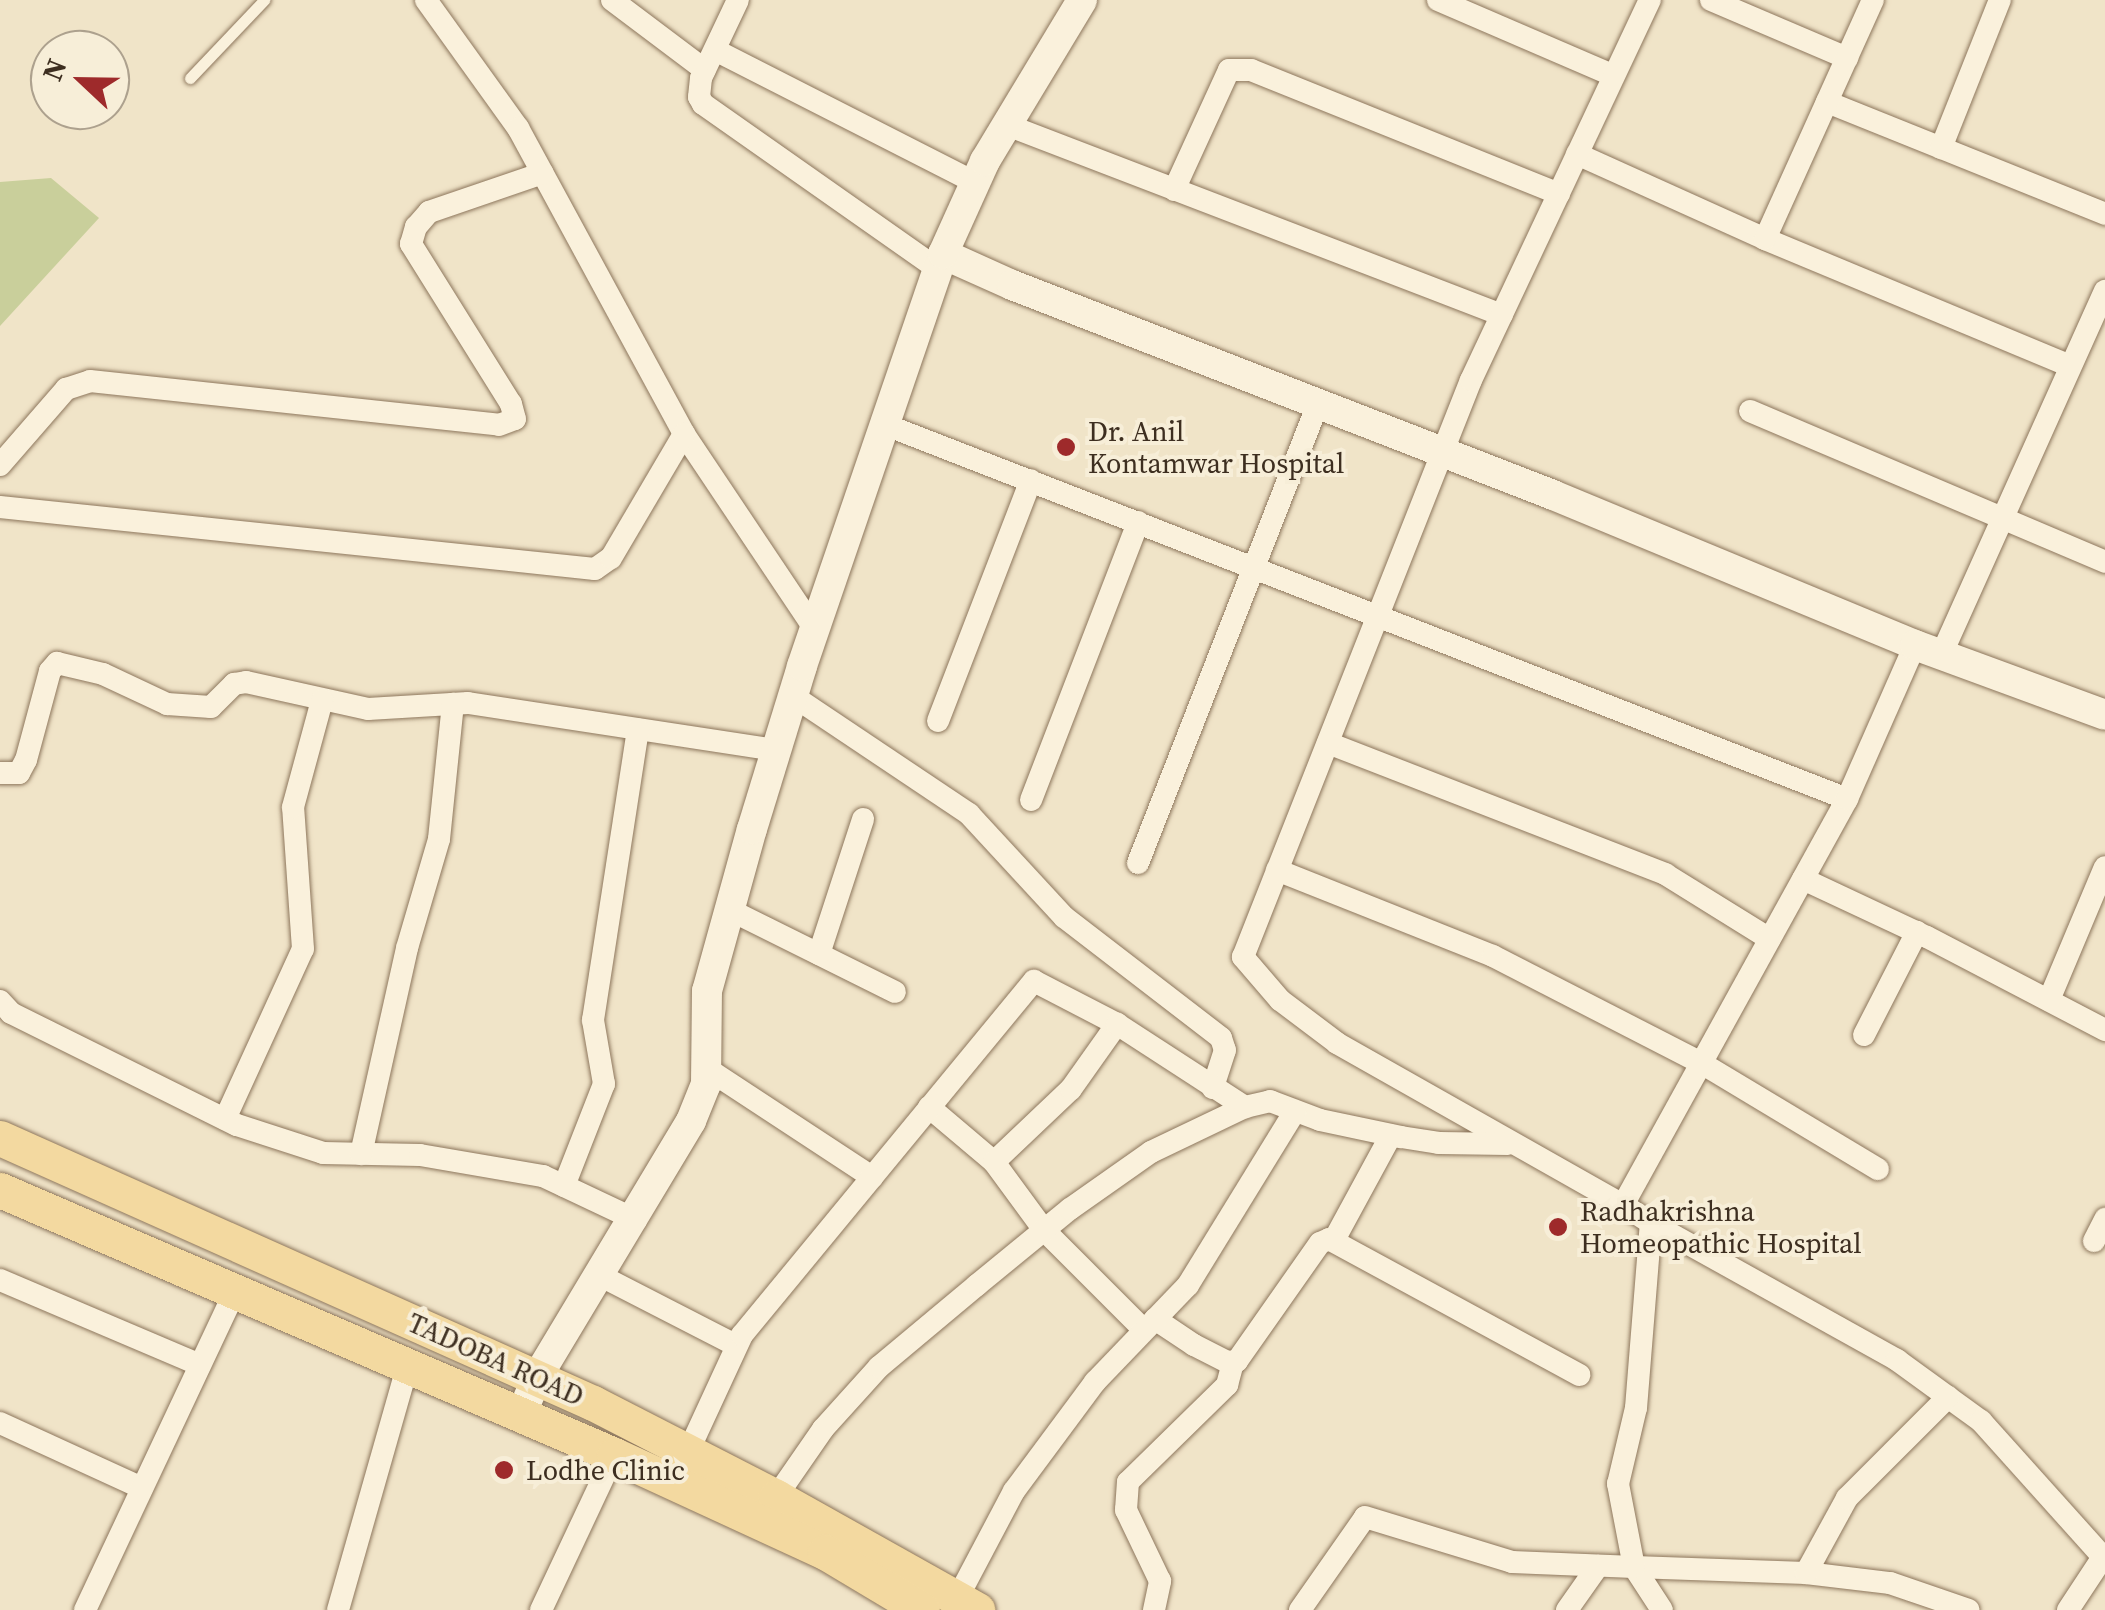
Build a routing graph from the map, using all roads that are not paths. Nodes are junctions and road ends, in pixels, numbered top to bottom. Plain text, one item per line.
1 (264, 0) edge
2 (426, 0) edge
3 (612, 0) edge
4 (738, 0) edge
5 (1082, 0) edge
6 (1438, 0) edge
7 (1650, 0) edge
8 (1711, 0) edge
9 (1873, 0) edge
10 (2000, 0) edge
11 (1482, 8) edge
12 (1847, 58) junction
13 (710, 60) junction
14 (1612, 75) junction
15 (190, 78) dead end
16 (1827, 102) junction
17 (1007, 125) junction
18 (1941, 148) junction
19 (1577, 154) junction
20 (543, 173) junction
21 (976, 182) junction
22 (1174, 190) junction
23 (1559, 194) junction
24 (2105, 214) edge
25 (1765, 240) junction
26 (940, 261) junction
27 (2105, 290) edge
28 (1502, 315) junction
29 (2068, 365) junction
30 (1318, 404) junction
31 (1750, 411) dead end
32 (886, 425) junction
33 (684, 434) junction
34 (1440, 451) junction
35 (0, 465) edge
36 (1030, 480) junction
37 (0, 507) edge
38 (2002, 515) junction
39 (1138, 522) junction
40 (2105, 562) edge
41 (1256, 567) junction
42 (1377, 613) junction
43 (815, 630) junction
44 (1929, 648) junction
45 (793, 696) junction
46 (322, 700) junction
47 (452, 704) junction
48 (2105, 715) edge
49 (938, 721) dead end
50 (638, 729) junction
51 (1328, 743) junction
52 (776, 750) junction
53 (0, 773) edge
54 (1847, 799) junction
55 (1031, 800) dead end
56 (863, 819) dead end
57 (1138, 863) dead end
58 (2105, 867) edge
59 (1278, 870) junction
60 (1804, 879) junction
61 (730, 910) junction
62 (1917, 932) junction
63 (1770, 939) junction
64 (819, 954) junction
65 (896, 992) dead end
66 (2049, 1000) junction
67 (0, 1002) edge
68 (1117, 1024) junction
69 (2105, 1030) edge
70 (1864, 1035) dead end
71 (1702, 1064) junction
72 (706, 1068) junction
73 (1212, 1088) junction
74 (930, 1106) junction
75 (1245, 1107) junction
76 (1295, 1111) junction
77 (225, 1119) junction
78 (1391, 1135) junction
79 (0, 1138) edge
80 (1511, 1144) junction
81 (360, 1154) junction
82 (994, 1162) junction
83 (1878, 1168) dead end
84 (872, 1176) junction
85 (564, 1186) junction
86 (0, 1190) edge
87 (1624, 1205) junction
88 (2105, 1219) edge
89 (636, 1220) junction
90 (1651, 1223) junction
91 (1044, 1230) junction
92 (1334, 1240) junction
93 (2094, 1241) dead end
94 (600, 1276) junction
95 (0, 1280) edge
96 (236, 1289) junction
97 (1149, 1324) junction
98 (735, 1345) junction
99 (1233, 1363) junction
100 (200, 1365) junction
101 (407, 1368) junction
102 (1579, 1375) dead end
103 (536, 1380) junction
104 (1948, 1397) junction
105 (521, 1416) junction
106 (3, 1431) edge
107 (688, 1452) junction
108 (614, 1454) junction
109 (142, 1488) junction
110 (776, 1497) junction
111 (2100, 1546) edge
112 (1598, 1566) junction
113 (1634, 1568) junction
114 (1806, 1574) junction
115 (965, 1606) edge
116 (1956, 1608) edge
117 (85, 1610) edge
118 (338, 1610) edge
119 (540, 1610) edge
120 (922, 1610) edge
121 (1154, 1610) edge
122 (1300, 1610) edge
123 (1567, 1610) edge
124 (1662, 1610) edge
125 (2068, 1610) edge

1 - 15 lane
2 - 20 street
3 - 13 street
4 - 13 street
5 - 17 street
6 - 11 street
7 - 14 street
8 - 12 street
9 - 12 street
10 - 18 street
11 - 14 street
12 - 16 street
13 - 21 street
13 - 26 street
14 - 19 street
16 - 18 street
16 - 25 street
17 - 21 street
17 - 22 street
18 - 24 street
19 - 23 street
19 - 25 street
20 - 33 street
20 - 35 street
21 - 26 street
22 - 23 street
22 - 28 street
23 - 28 street
25 - 29 street
26 - 30 street
26 - 32 street
27 - 29 street
28 - 34 street
29 - 38 street
30 - 34 street
30 - 41 street
31 - 38 street
32 - 36 street
32 - 43 street
33 - 37 street
33 - 43 street
34 - 42 street
34 - 44 street
36 - 39 street
36 - 49 street
38 - 40 street
38 - 44 street
39 - 41 street
39 - 55 street
41 - 42 street
41 - 57 street
42 - 51 street
42 - 54 street
43 - 45 street
44 - 48 street
44 - 54 street
45 - 52 street
45 - 73 street
46 - 47 street
46 - 53 street
46 - 77 street
47 - 50 street
47 - 81 street
50 - 52 street
50 - 85 street
51 - 59 street
51 - 63 street
52 - 61 street
54 - 60 street
56 - 64 street
58 - 66 street
59 - 71 street
59 - 80 street
60 - 62 street
60 - 63 street
61 - 64 street
61 - 72 street
62 - 66 street
62 - 70 street
63 - 71 street
64 - 65 street
66 - 69 street
67 - 77 street
68 - 73 street
68 - 74 street
68 - 82 street
71 - 83 street
71 - 87 street
72 - 84 street
72 - 89 street
73 - 75 street
74 - 82 street
74 - 84 street
75 - 76 street
75 - 91 street
76 - 78 street
76 - 97 street
77 - 81 street
78 - 80 street
78 - 92 street
79 - 103 main road, TADOBA ROAD
80 - 87 street
81 - 85 street
82 - 91 street
84 - 98 street
85 - 89 street
86 - 96 main road, TADOBA ROAD
87 - 90 street
88 - 93 street
89 - 94 street
90 - 104 street
90 - 113 street
91 - 97 street
91 - 110 street
92 - 99 street
92 - 102 street
94 - 98 street
94 - 103 street
95 - 100 street
96 - 100 street
96 - 101 main road, TADOBA ROAD
97 - 99 street
97 - 115 street
98 - 107 street
99 - 121 street
100 - 109 street
101 - 105 main road, TADOBA ROAD
101 - 118 street
103 - 105 street
103 - 107 main road, TADOBA ROAD
104 - 111 street
104 - 114 street
105 - 108 main road, TADOBA ROAD
106 - 109 street
107 - 110 main road, TADOBA ROAD
108 - 119 street
108 - 120 main road, TADOBA ROAD
109 - 117 street
110 - 115 main road, TADOBA ROAD
111 - 125 street
112 - 113 street
112 - 122 street
112 - 123 street
113 - 114 street
113 - 124 street
114 - 116 street

